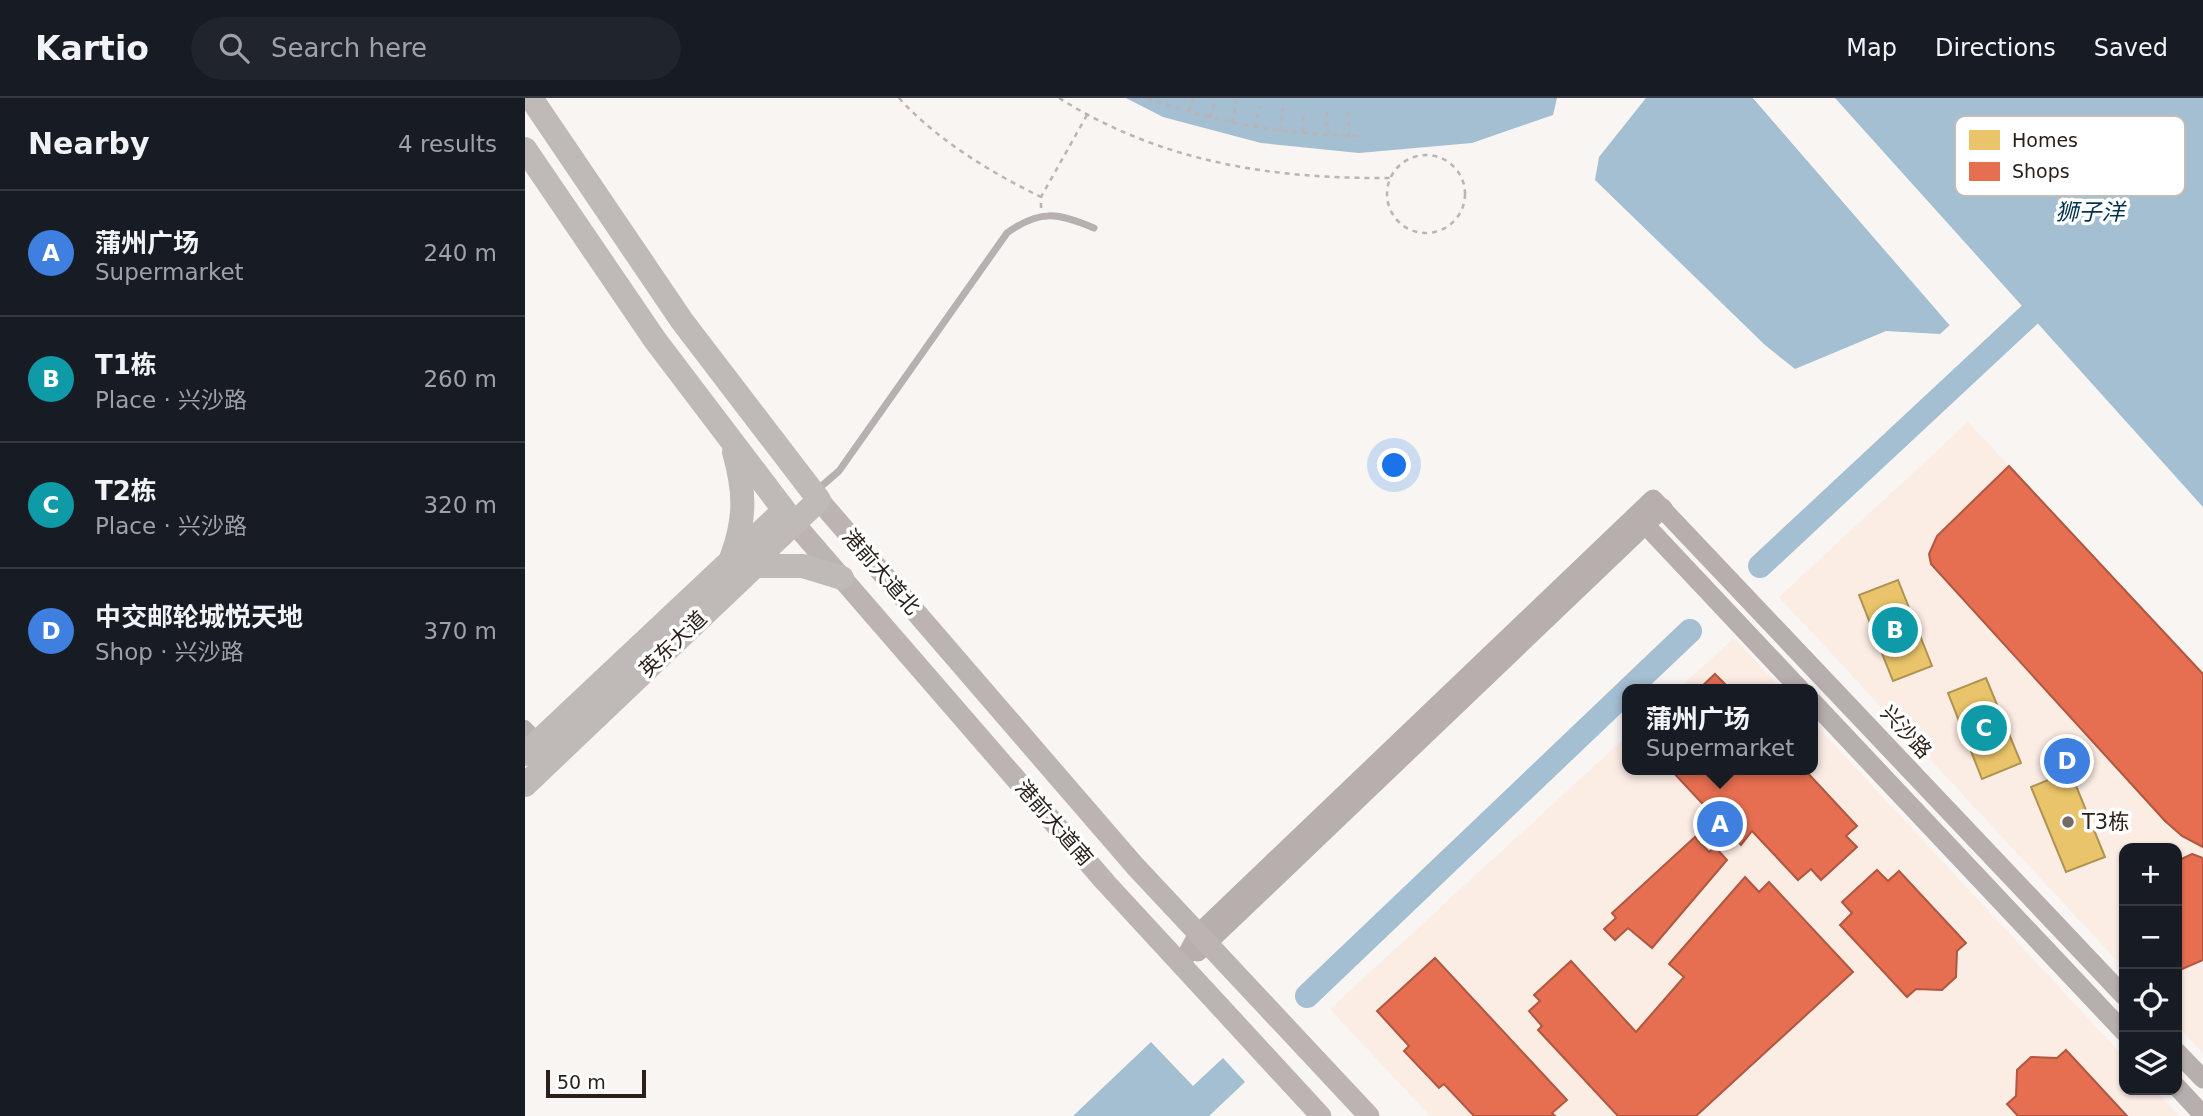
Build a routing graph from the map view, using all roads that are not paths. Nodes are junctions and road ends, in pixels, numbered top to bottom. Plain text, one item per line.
1 (531, 98) edge
2 (525, 149) edge
3 (1094, 228) dead end
4 (741, 398) junction
5 (713, 416) junction
6 (729, 438) junction
7 (814, 494) junction
8 (789, 517) junction
9 (1641, 520) junction
10 (729, 563) junction
11 (755, 566) junction
12 (842, 578) junction
13 (897, 591) junction
14 (872, 613) junction
15 (1795, 684) edge
16 (1818, 707) edge
17 (536, 745) edge
18 (525, 785) edge
19 (1203, 939) junction
20 (1181, 965) junction
21 (2119, 991) edge
22 (2119, 1027) edge
23 (2182, 1057) edge
24 (2203, 1080) edge
25 (2182, 1092) edge
26 (2203, 1115) edge
27 (1321, 1116) edge
28 (1369, 1116) edge

1 - 4 highway, 港前大道北
2 - 5 highway
3 - 7 lane
4 - 5 highway
4 - 7 highway, 港前大道北
5 - 6 highway
6 - 8 highway
6 - 10 highway
7 - 8 highway, 英东大道
7 - 13 main road, 港前大道北
8 - 10 highway, 英东大道
8 - 11 highway, 英东大道
8 - 12 main road, 港前大道南
9 - 15 street
9 - 19 street
9 - 21 street, 兴沙路
10 - 17 highway, 英东大道
11 - 12 highway
11 - 17 highway, 英东大道
12 - 14 main road, 港前大道南
13 - 14 main road
13 - 19 main road, 港前大道北
14 - 20 main road, 港前大道南
16 - 22 street
17 - 18 highway, 英东大道
19 - 20 street
19 - 28 main road, 港前大道北
20 - 27 main road, 港前大道南
23 - 24 street
25 - 26 street

